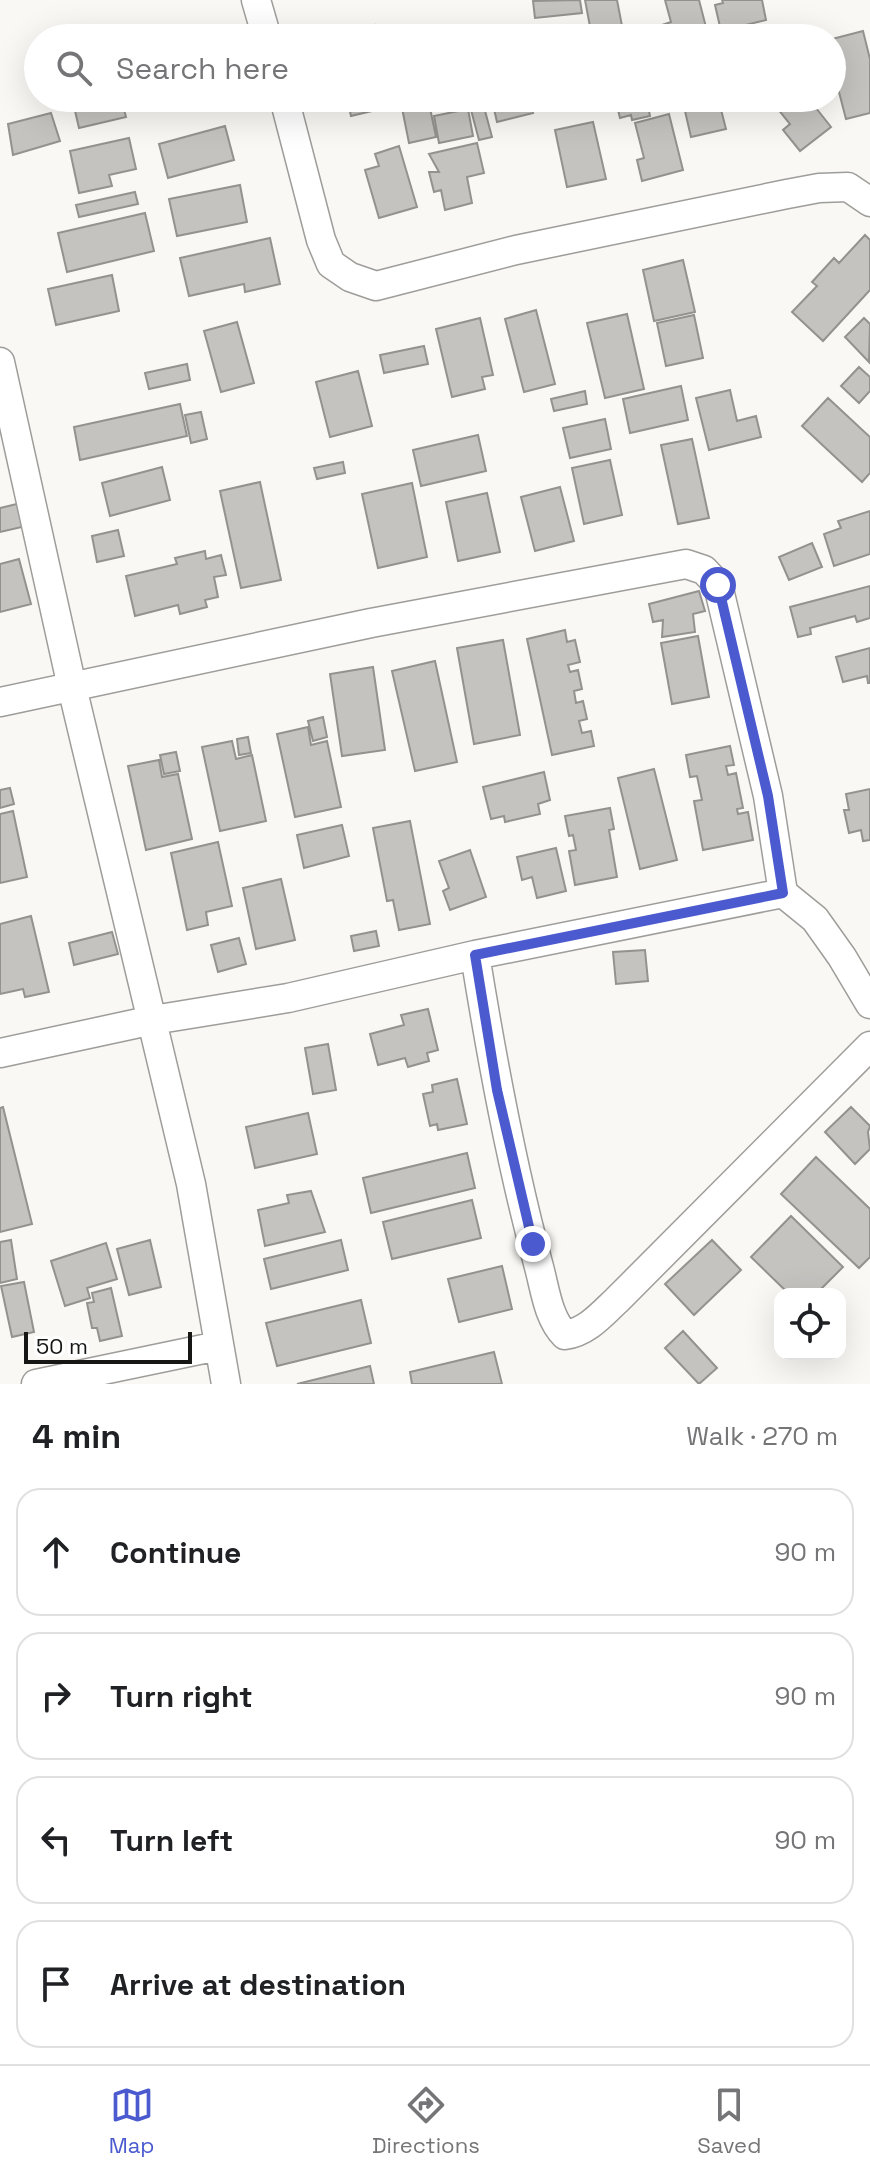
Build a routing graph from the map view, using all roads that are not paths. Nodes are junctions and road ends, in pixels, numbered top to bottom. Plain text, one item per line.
1 (256, 0) edge
2 (263, 24) edge
3 (288, 112) edge
4 (870, 202) edge
5 (1, 368) edge
6 (72, 687) junction
7 (0, 702) edge
8 (783, 893) junction
9 (475, 955) junction
10 (870, 1004) edge
11 (153, 1020) junction
12 (870, 1046) edge
13 (0, 1053) edge
14 (218, 1346) junction
15 (36, 1384) edge
16 (226, 1384) edge

1 - 2 street
3 - 4 street
5 - 6 street
6 - 7 street
6 - 8 street
6 - 11 street
8 - 9 street
8 - 10 street
9 - 11 street
9 - 12 street
11 - 13 street
11 - 14 street
14 - 15 street
14 - 16 street

